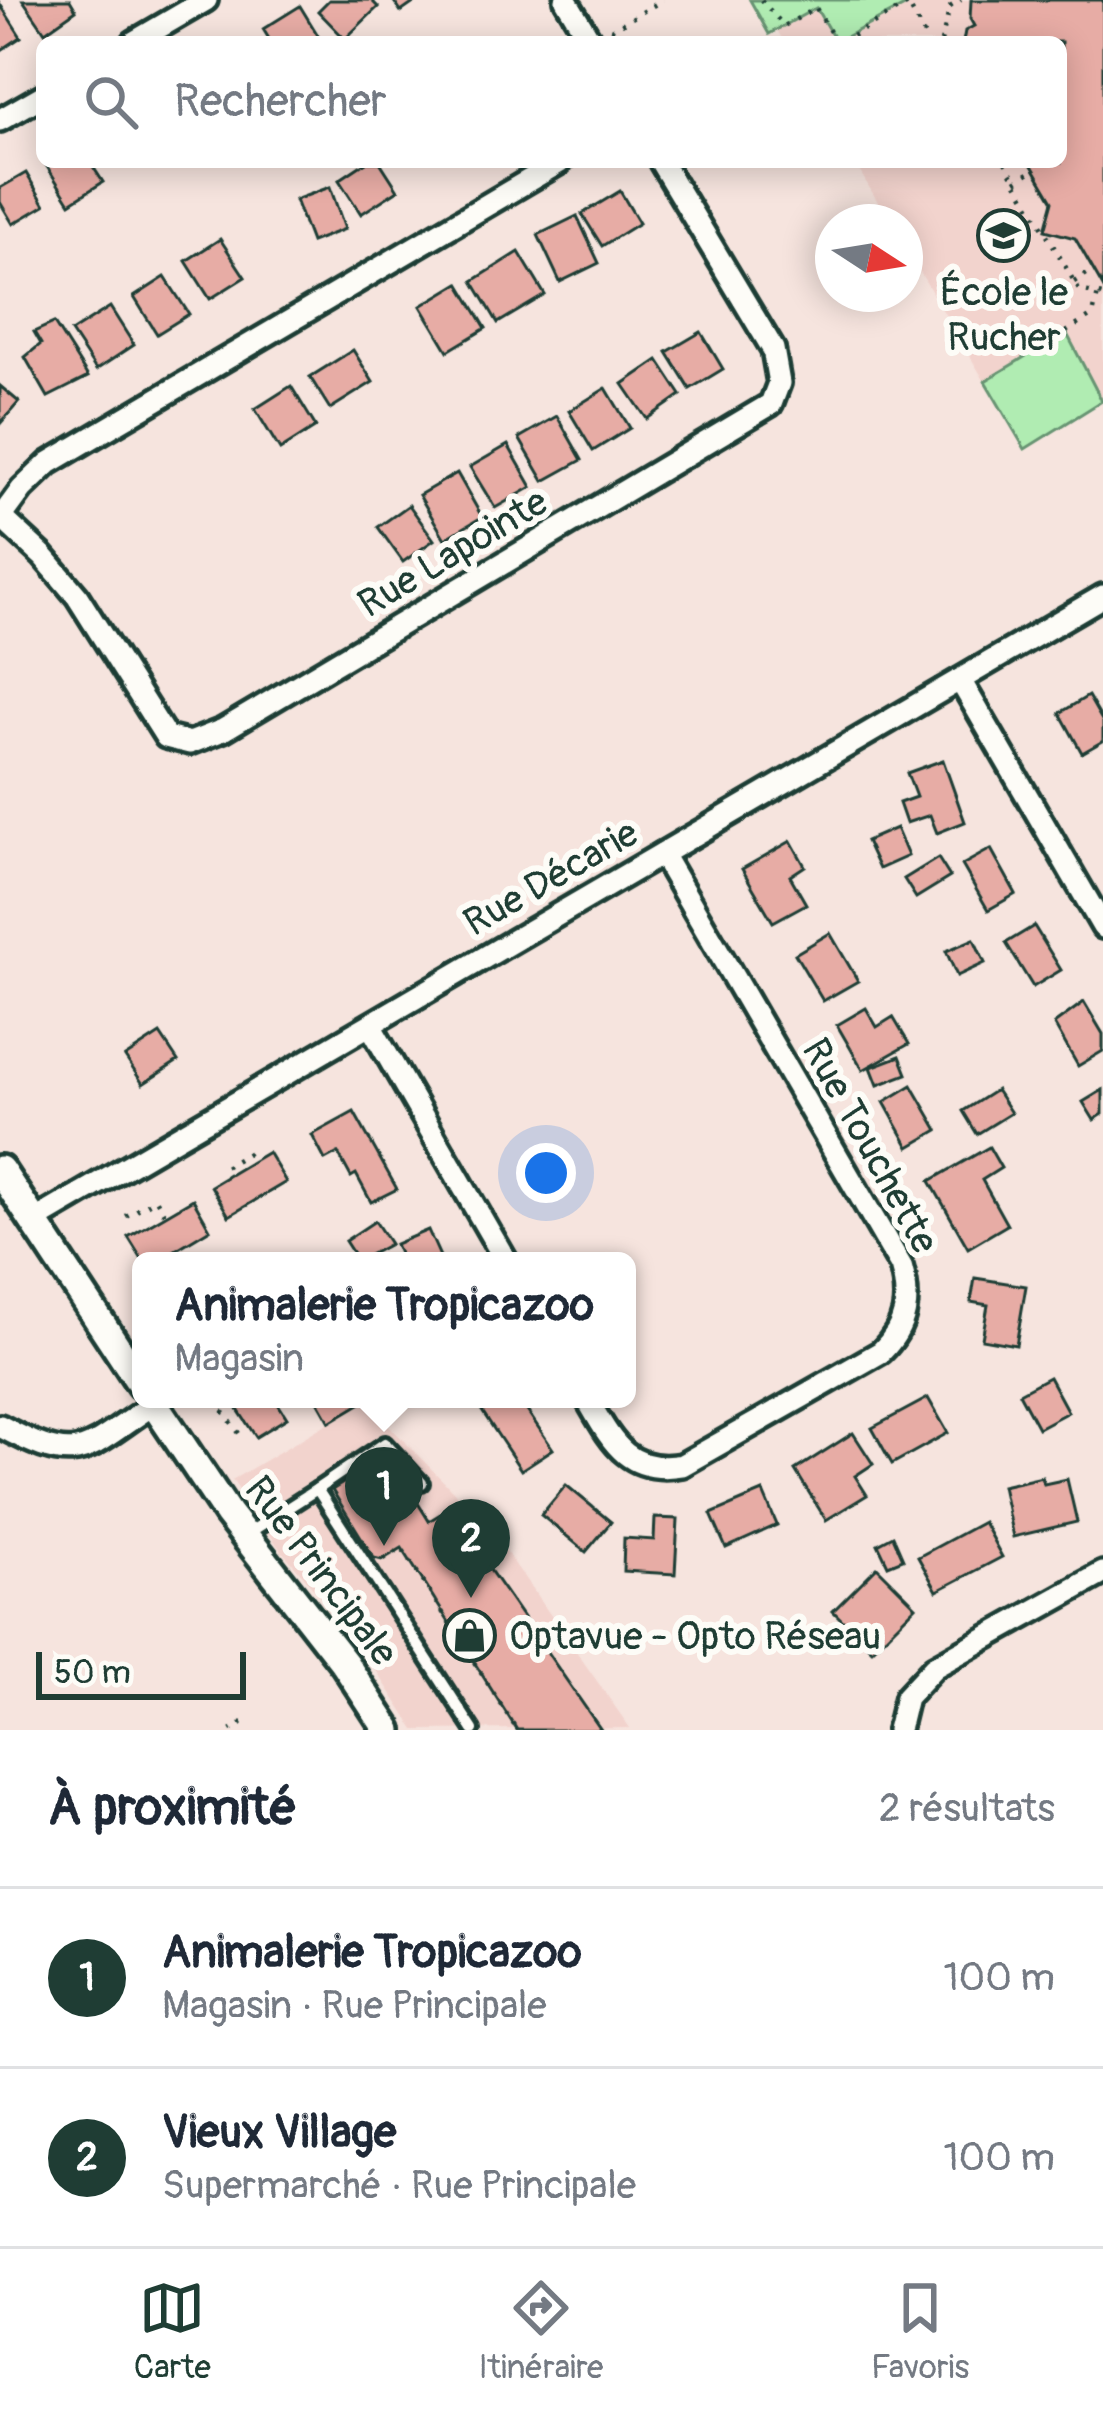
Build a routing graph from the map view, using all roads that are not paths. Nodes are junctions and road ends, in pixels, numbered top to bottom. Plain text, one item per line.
1 (206, 0) edge
2 (566, 0) edge
3 (144, 36) edge
4 (596, 36) edge
5 (36, 99) edge
6 (0, 120) edge
7 (550, 168) edge
8 (665, 168) edge
9 (1, 518) edge
10 (1103, 596) edge
11 (960, 680) junction
12 (662, 854) junction
13 (1103, 928) edge
14 (370, 1025) junction
15 (0, 1170) edge
16 (34, 1221) junction
17 (501, 1252) edge
18 (132, 1370) edge
19 (133, 1408) edge
20 (157, 1408) edge
21 (593, 1408) edge
22 (0, 1426) edge
23 (422, 1483) dead end
24 (317, 1489) junction
25 (244, 1536) junction
26 (1103, 1573) edge
27 (388, 1730) edge
28 (473, 1730) edge
29 (898, 1730) edge

1 - 3 street
2 - 4 street
5 - 6 street
7 - 9 street
8 - 9 street, Rue Lapointe
10 - 11 street, Rue Décarie
11 - 12 street, Rue Décarie
11 - 13 street
12 - 14 street, Rue Décarie
12 - 21 street, Rue Touchette
14 - 16 street, Rue Décarie
14 - 17 street
15 - 16 street, Rue Principale
16 - 18 street, Rue Principale
19 - 22 street
20 - 25 street, Rue Principale
23 - 24 lane
24 - 25 lane
24 - 28 lane
25 - 27 street, Rue Principale
26 - 29 street

